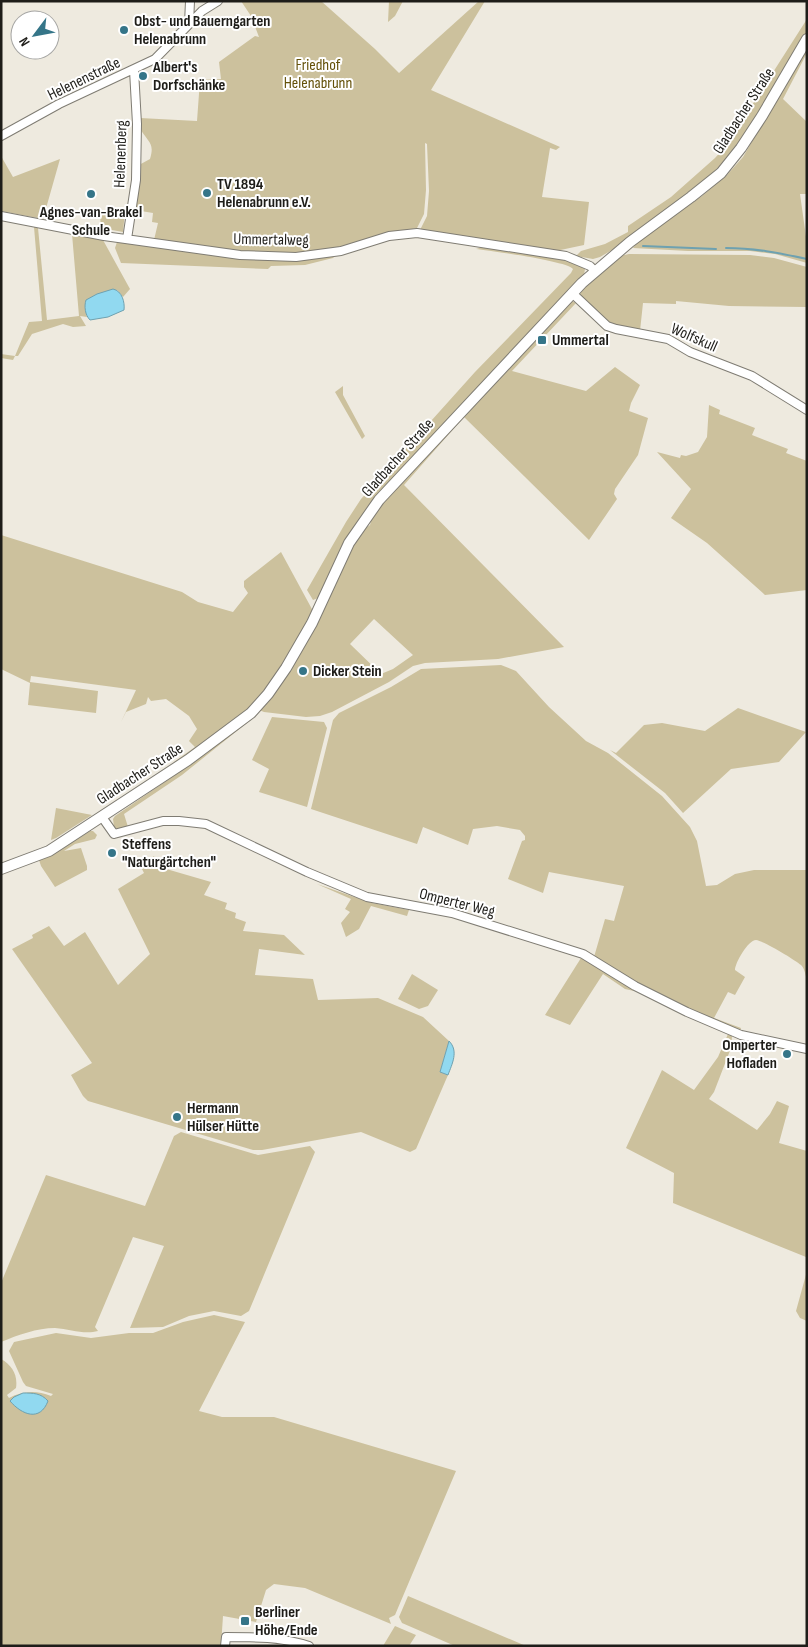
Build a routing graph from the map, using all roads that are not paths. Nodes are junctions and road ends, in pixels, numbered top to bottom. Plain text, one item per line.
1 (190, 1) edge
2 (218, 1) edge
3 (188, 24) junction
4 (807, 39) edge
5 (134, 70) junction
6 (1, 136) edge
7 (1, 216) edge
8 (127, 239) junction
9 (595, 271) junction
10 (572, 293) junction
11 (807, 410) edge
12 (102, 817) junction
13 (1, 869) edge
14 (807, 1049) edge
15 (225, 1646) edge
16 (309, 1646) edge

1 - 3 street
2 - 3 street, Helenenstraße
3 - 5 street, Helenenstraße
4 - 9 main road, Gladbacher Straße
5 - 6 street, Helenenstraße
5 - 8 street, Helenenberg
7 - 8 street, Ummertalweg
8 - 9 street, Ummertalweg
9 - 10 main road, Gladbacher Straße
10 - 11 street, Wolfskull
10 - 12 main road, Gladbacher Straße
12 - 13 main road, Gladbacher Straße
12 - 14 street, Omperter Weg
15 - 16 street

